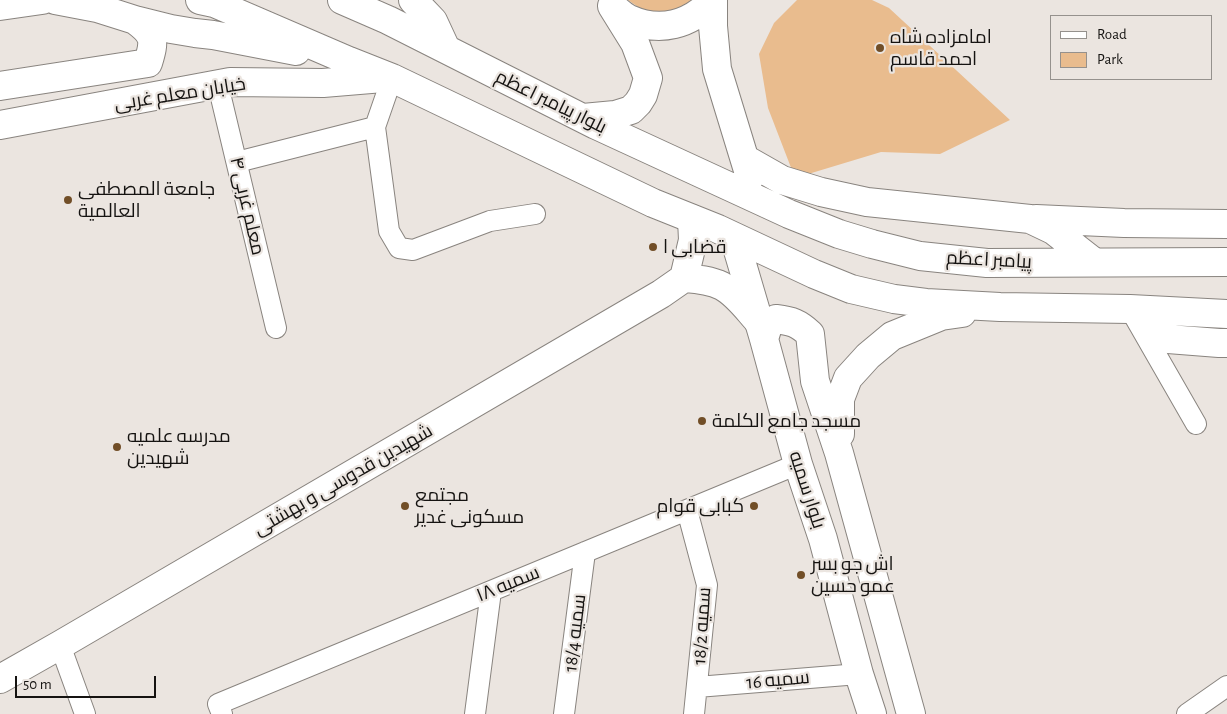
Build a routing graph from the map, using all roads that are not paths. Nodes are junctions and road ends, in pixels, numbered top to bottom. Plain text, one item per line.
1 (42, 0) edge
2 (55, 0) edge
3 (342, 0) edge
4 (413, 0) edge
5 (713, 0) edge
6 (207, 2) edge
7 (610, 3) edge
8 (0, 6) edge
9 (135, 20) junction
10 (446, 49) junction
11 (349, 61) junction
12 (136, 65) junction
13 (392, 78) junction
14 (218, 85) junction
15 (0, 86) edge
16 (133, 100) junction
17 (582, 118) junction
18 (0, 125) edge
19 (375, 127) junction
20 (745, 159) junction
21 (237, 162) junction
22 (761, 201) junction
23 (867, 202) junction
24 (535, 214) dead end
25 (789, 214) junction
26 (692, 219) junction
27 (1030, 219) junction
28 (1227, 224) edge
29 (734, 237) junction
30 (1094, 262) junction
31 (1227, 262) edge
32 (684, 278) junction
33 (1000, 307) junction
34 (1138, 310) junction
35 (1227, 314) edge
36 (276, 328) dead end
37 (761, 331) junction
38 (1227, 343) edge
39 (1196, 424) dead end
40 (840, 453) junction
41 (798, 464) junction
42 (687, 510) junction
43 (585, 552) junction
44 (491, 591) junction
45 (60, 645) junction
46 (858, 674) junction
47 (0, 678) edge
48 (1227, 686) edge
49 (697, 687) junction
50 (220, 709) edge
51 (85, 714) edge
52 (475, 714) edge
53 (564, 714) edge
54 (694, 714) edge
55 (872, 714) edge
56 (911, 714) edge
57 (1187, 714) edge

1 - 8 main road
2 - 9 main road
3 - 10 main road, بلوار پیامبر اعظم
4 - 10 main road
5 - 7 main road
5 - 20 main road
6 - 11 main road
7 - 17 main road
9 - 11 main road
9 - 12 main road
10 - 17 main road, بلوار پیامبر اعظم
11 - 13 main road
12 - 15 main road, خیابان معلم غربی
12 - 16 main road
13 - 14 main road, خیابان معلم غربی
13 - 19 street
13 - 26 main road
14 - 16 main road, خیابان معلم غربی
14 - 21 street, معلم غربی ۴
16 - 18 main road, خیابان معلم غربی
17 - 22 main road, بلوار پیامبر اعظم
19 - 21 street
19 - 24 street
20 - 22 main road
20 - 23 main road
21 - 36 street, معلم غربی ۴
22 - 25 main road, پیامبر اعظم
23 - 25 main road
23 - 27 main road
25 - 30 main road, پیامبر اعظم
26 - 29 main road
26 - 32 main road
27 - 28 main road
27 - 30 main road
29 - 33 main road
29 - 37 main road, بلوار سمیه
30 - 31 main road, پیامبر اعظم
32 - 37 main road
32 - 45 main road, شهیدین قدوسی و بهشتی
33 - 34 main road
33 - 40 main road
34 - 35 main road
34 - 38 main road
34 - 39 street
37 - 40 main road
37 - 41 main road, بلوار سمیه
40 - 56 main road
41 - 42 street, سمیه ۱۸
41 - 46 main road, بلوار سمیه
42 - 43 street, سمیه ۱۸
42 - 49 street, سمیه 18/2
43 - 44 street, سمیه ۱۸
43 - 53 street, سمیه 18/4
44 - 50 street, سمیه ۱۸
44 - 52 street
45 - 47 main road, شهیدین قدوسی و بهشتی
45 - 51 street
46 - 49 street, سمیه 16
46 - 55 main road, بلوار سمیه
48 - 57 street
49 - 54 street, سمیه 18/2

